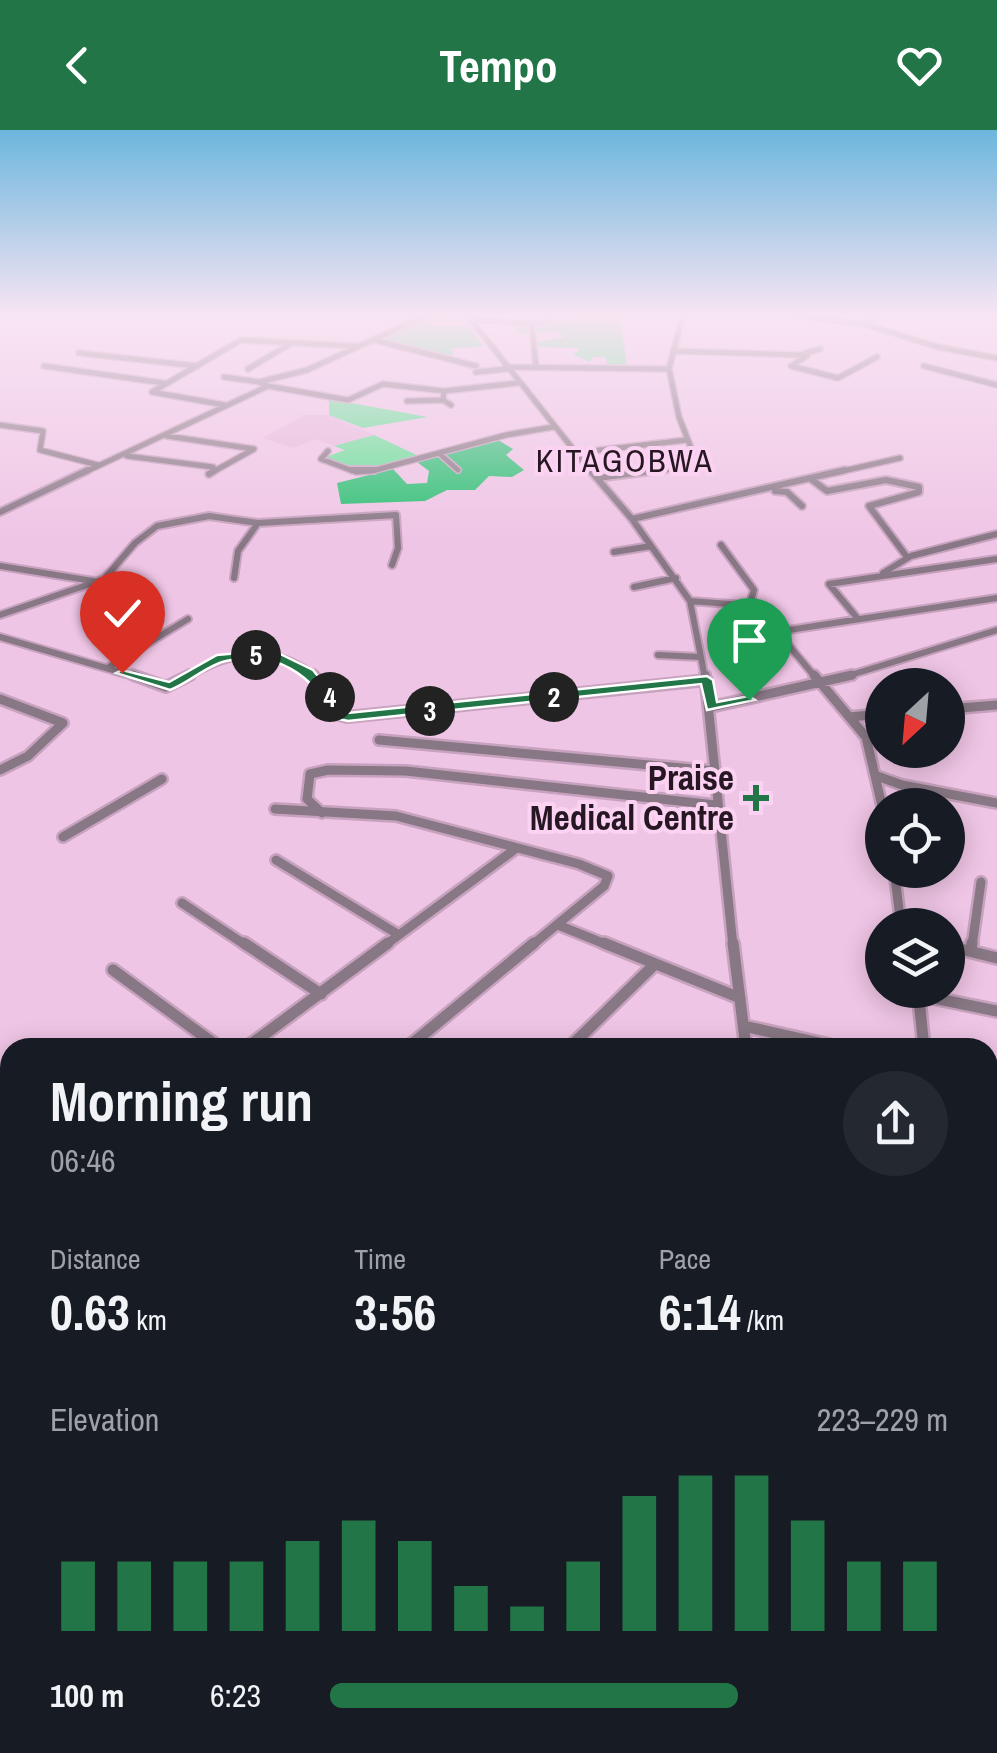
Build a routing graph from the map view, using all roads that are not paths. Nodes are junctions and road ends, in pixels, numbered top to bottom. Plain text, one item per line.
1 (444, 390) edge
2 (156, 391) edge
3 (258, 391) edge
4 (295, 391) edge
5 (368, 391) edge
6 (524, 391) edge
7 (676, 391) edge
8 (443, 400) junction
9 (407, 402) dead end
10 (226, 406) junction
11 (451, 406) dead end
12 (0, 424) edge
13 (553, 428) junction
14 (167, 436) junction
15 (686, 440) junction
16 (328, 452) dead end
17 (575, 453) junction
18 (441, 455) junction
19 (126, 456) junction
20 (900, 458) dead end
21 (100, 466) junction
22 (458, 470) dead end
23 (597, 478) junction
24 (811, 478) junction
25 (758, 490) junction
26 (802, 506) dead end
27 (0, 512) edge
28 (632, 519) junction
29 (258, 524) junction
30 (997, 534) edge
31 (652, 546) junction
32 (722, 546) dead end
33 (614, 552) dead end
34 (907, 557) junction
35 (997, 559) edge
36 (392, 565) dead end
37 (0, 566) edge
38 (878, 576) junction
39 (234, 578) dead end
40 (676, 578) junction
41 (98, 582) junction
42 (634, 587) dead end
43 (997, 598) edge
44 (690, 601) junction
45 (750, 604) junction
46 (0, 615) edge
47 (188, 619) dead end
48 (858, 619) junction
49 (997, 630) edge
50 (776, 632) junction
51 (0, 637) edge
52 (658, 655) dead end
53 (700, 657) junction
54 (108, 667) junction
55 (707, 680) junction
56 (821, 682) junction
57 (0, 698) edge
58 (997, 705) edge
59 (711, 707) junction
60 (965, 708) edge
61 (865, 715) edge
62 (850, 716) junction
63 (379, 740) dead end
64 (0, 770) edge
65 (715, 770) junction
66 (878, 776) junction
67 (162, 779) dead end
68 (902, 784) junction
69 (879, 788) edge
70 (893, 788) edge
71 (997, 803) edge
72 (716, 805) junction
73 (275, 810) dead end
74 (323, 814) junction
75 (63, 838) dead end
76 (514, 850) junction
77 (276, 860) dead end
78 (981, 882) dead end
79 (182, 903) dead end
80 (558, 925) junction
81 (400, 936) junction
82 (965, 949) edge
83 (971, 950) junction
84 (997, 958) edge
85 (654, 964) junction
86 (113, 970) dead end
87 (321, 994) junction
88 (740, 998) junction
89 (965, 1004) edge
90 (920, 1008) edge
91 (997, 1011) edge
92 (744, 1026) junction
93 (206, 1038) edge
94 (260, 1038) edge
95 (419, 1038) edge
96 (579, 1038) edge
97 (745, 1038) edge
98 (797, 1038) edge
99 (923, 1038) edge

1 - 8 street
2 - 10 street
3 - 10 street
4 - 5 street
6 - 13 street
7 - 15 street
8 - 9 street
8 - 11 street
10 - 14 street
12 - 21 street
13 - 17 street
13 - 18 street
14 - 19 street
14 - 19 street
15 - 17 street
15 - 23 street
16 - 18 street
17 - 23 street
18 - 22 street
19 - 21 street
20 - 24 street
21 - 27 street
23 - 28 street
24 - 25 street
24 - 34 street
25 - 26 street
25 - 28 street
28 - 31 street
29 - 36 street
29 - 39 street
29 - 41 street
30 - 34 street
31 - 33 street
31 - 40 street
32 - 45 street
34 - 38 street
35 - 38 street
37 - 41 street
38 - 48 street
40 - 42 street
40 - 44 street
41 - 46 street
43 - 48 street
44 - 45 street
44 - 53 street
45 - 50 street
47 - 54 street
48 - 50 street
49 - 56 street
50 - 56 street
51 - 54 street
52 - 53 street
53 - 55 street
54 - 55 street
55 - 59 street
56 - 59 street
56 - 62 street
57 - 64 street
58 - 60 street
59 - 65 street
61 - 62 street
62 - 66 street
63 - 65 street
65 - 72 street
66 - 68 street
66 - 69 street
67 - 75 street
68 - 70 street
68 - 71 street
72 - 74 street
72 - 88 street
73 - 74 street
74 - 76 street
76 - 80 street
76 - 81 street
77 - 81 street
78 - 83 street
79 - 87 street
80 - 85 street
80 - 95 street
81 - 87 street
82 - 83 street
83 - 84 street
85 - 88 street
85 - 96 street
86 - 93 street
87 - 94 street
88 - 92 street
89 - 91 street
90 - 99 street
92 - 97 street
92 - 98 street

